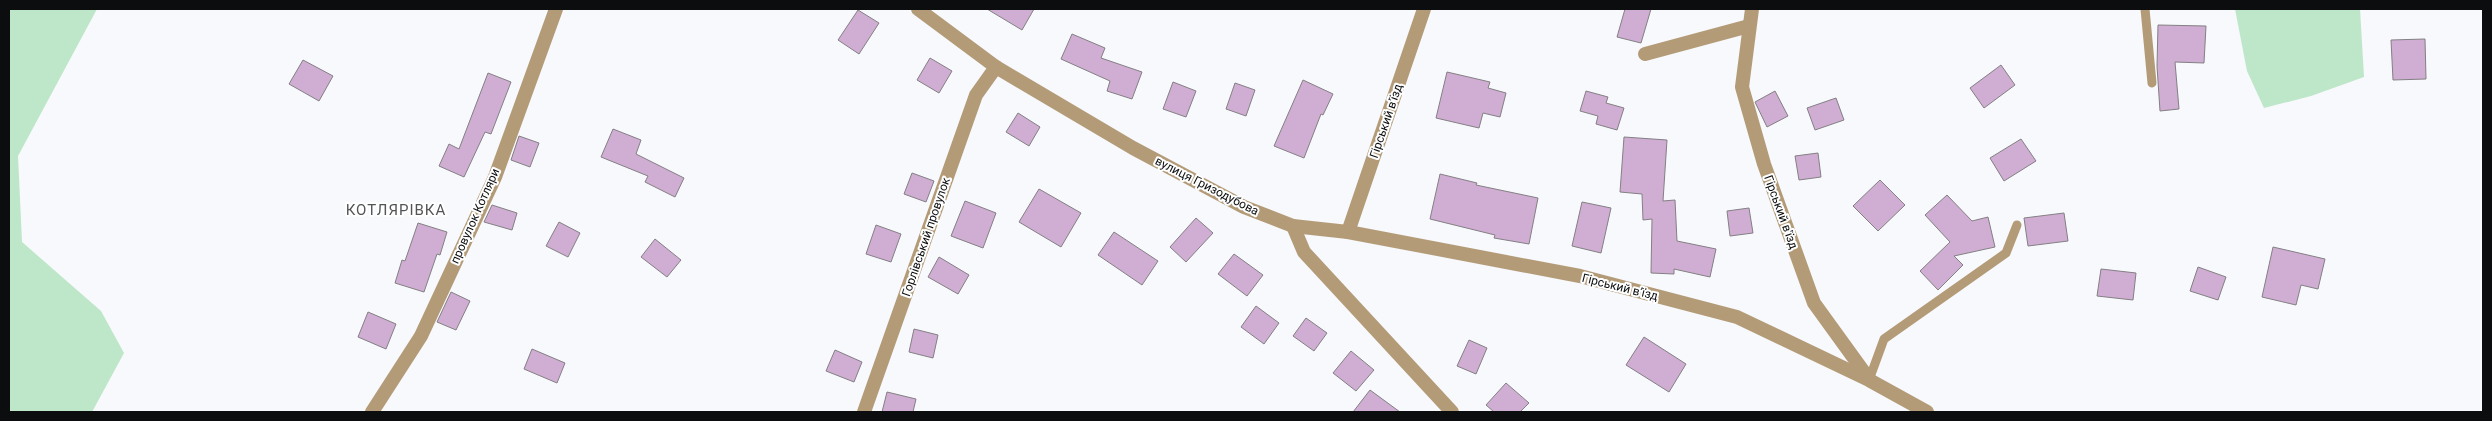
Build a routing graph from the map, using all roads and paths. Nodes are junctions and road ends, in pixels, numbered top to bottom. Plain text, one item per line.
1 (556, 9) edge
2 (918, 9) edge
3 (1424, 9) edge
4 (1752, 9) edge
5 (2145, 9) edge
6 (1749, 26) junction
7 (1644, 54) dead end
8 (996, 67) junction
9 (2152, 83) dead end
10 (2017, 225) dead end
11 (1293, 226) junction
12 (1348, 232) junction
13 (1869, 380) junction
14 (372, 412) edge
15 (864, 412) edge
16 (1452, 412) edge
17 (1927, 412) edge

1 - 14 street, провулок Котляри
2 - 8 street, вулиця Гризодубова
3 - 12 street, Гірський в'їзд
4 - 6 street, Гірський в'їзд
5 - 9 lane
6 - 7 street
6 - 13 street, Гірський в'їзд
8 - 11 street, вулиця Гризодубова
8 - 15 street, Горлівський провулок
10 - 13 lane
11 - 12 street, Гірський в’їзд
11 - 16 street
12 - 13 street, Гірський в’їзд
13 - 17 street, Гірський в’їзд

